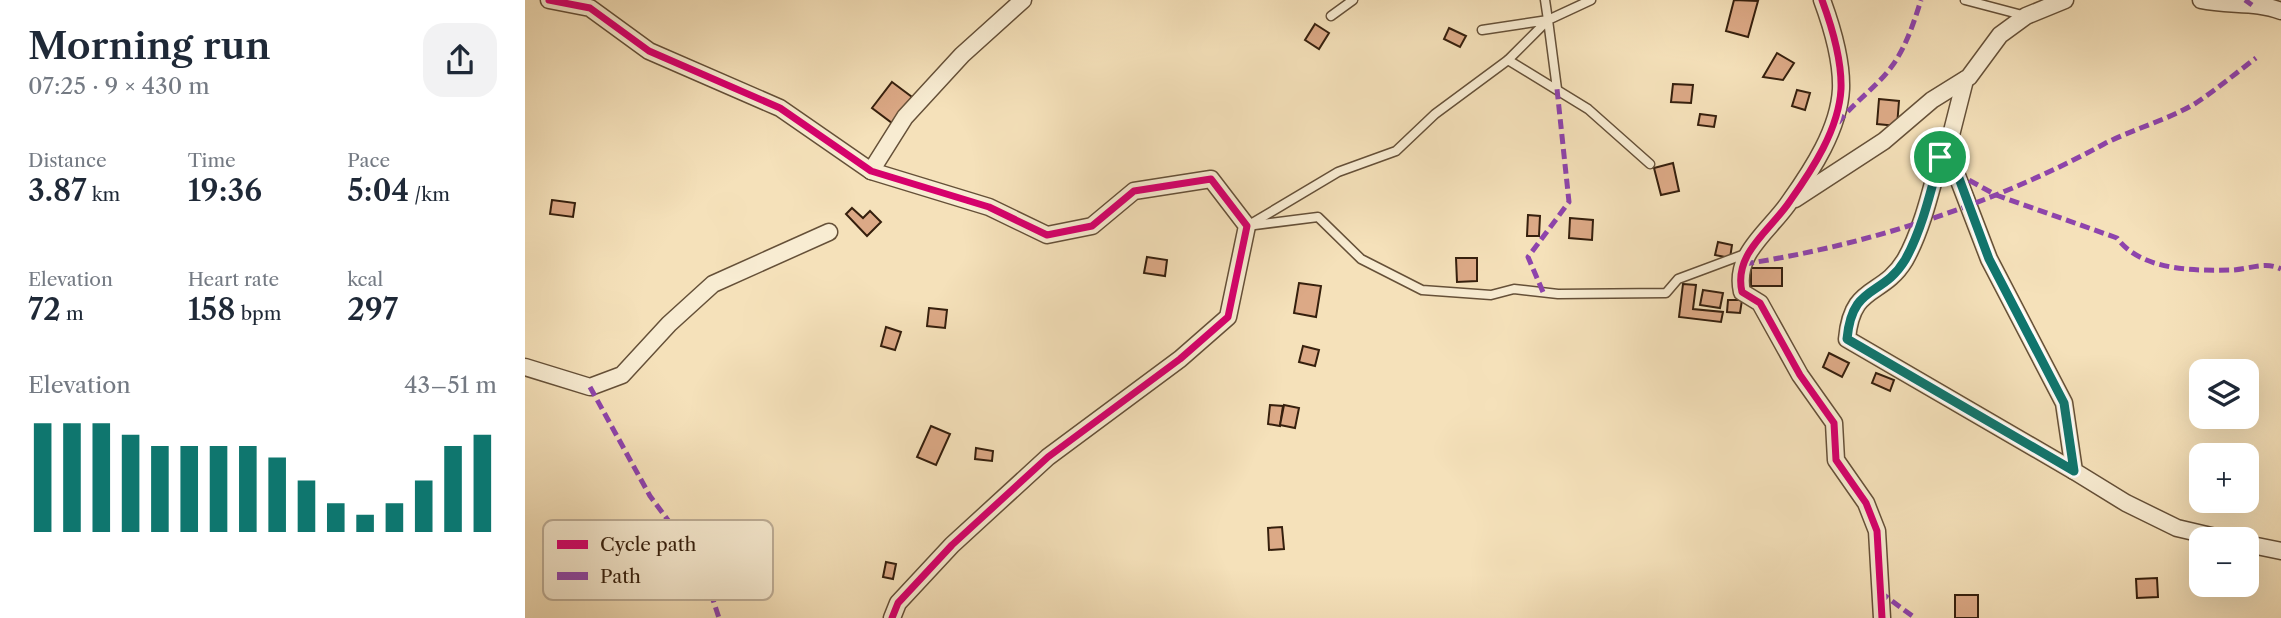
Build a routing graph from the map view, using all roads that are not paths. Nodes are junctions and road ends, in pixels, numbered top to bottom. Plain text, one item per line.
1 (549, 0) edge
2 (1023, 0) edge
3 (1353, 0) edge
4 (1545, 0) edge
5 (1591, 0) edge
6 (1822, 0) edge
7 (1965, 0) edge
8 (2065, 0) edge
9 (2201, 0) edge
10 (2281, 11) edge
11 (1331, 16) dead end
12 (2026, 16) junction
13 (1548, 20) junction
14 (1482, 30) dead end
15 (1508, 60) junction
16 (1965, 80) junction
17 (1557, 89) junction
18 (1940, 157) junction
19 (1650, 164) dead end
20 (871, 171) junction
21 (1790, 202) junction
22 (1247, 226) junction
23 (829, 232) dead end
24 (1747, 253) junction
25 (525, 367) edge
26 (2074, 471) junction
27 (2189, 531) edge
28 (2259, 546) edge
29 (2281, 551) edge
30 (892, 618) edge
31 (1882, 618) edge

1 - 20 street
2 - 20 street
3 - 11 lane
4 - 13 lane
5 - 13 lane
6 - 21 street
7 - 12 lane
8 - 12 street
9 - 10 street
12 - 16 street
13 - 14 lane
13 - 15 lane
13 - 17 lane
15 - 17 lane
15 - 22 lane
16 - 18 street
16 - 21 street
17 - 19 lane
18 - 26 street
18 - 26 street
20 - 22 street
21 - 24 street
22 - 24 lane
22 - 30 street
23 - 25 street
24 - 31 street
26 - 27 street
28 - 29 street

